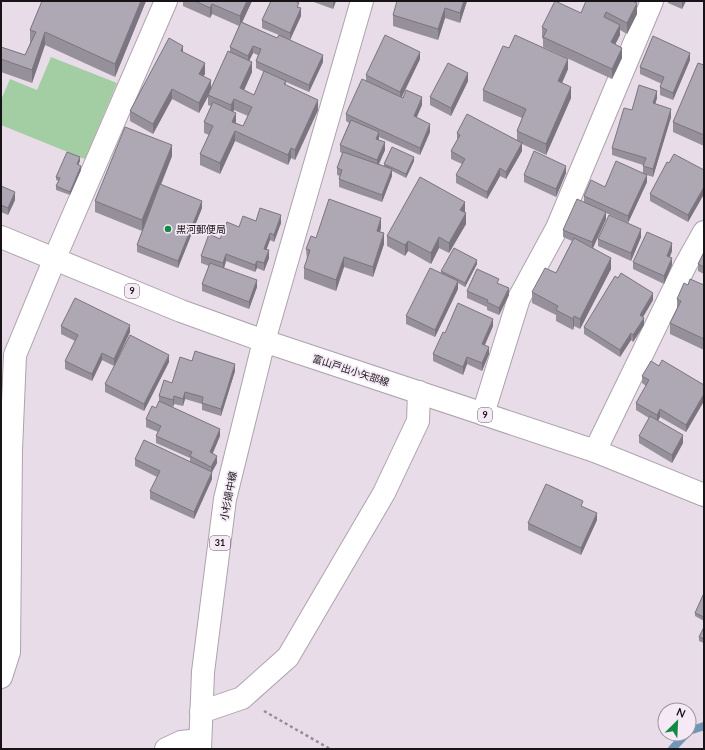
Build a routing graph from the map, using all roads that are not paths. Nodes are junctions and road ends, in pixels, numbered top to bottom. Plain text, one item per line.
1 (166, 1) edge
2 (362, 1) edge
3 (652, 1) edge
4 (704, 232) edge
5 (1, 237) edge
6 (54, 259) junction
7 (264, 341) junction
8 (419, 392) junction
9 (484, 414) junction
10 (595, 451) junction
11 (704, 495) edge
12 (1, 677) edge
13 (201, 712) junction
14 (200, 744) edge
15 (166, 749) edge

1 - 6 street
2 - 7 street, 小杉婦中線
3 - 9 street
4 - 10 street
5 - 6 street, 富山戸出小矢部線 / 9
6 - 7 street, 富山戸出小矢部線 / 9
6 - 12 street
7 - 8 street, 富山戸出小矢部線 / 9
7 - 13 street, 小杉婦中線 / 31
8 - 9 street, 富山戸出小矢部線 / 9
8 - 13 street
9 - 10 street, 富山戸出小矢部線 / 9
10 - 11 street, 富山戸出小矢部線 / 9
13 - 14 street, 小杉婦中線 / 31
14 - 15 street

